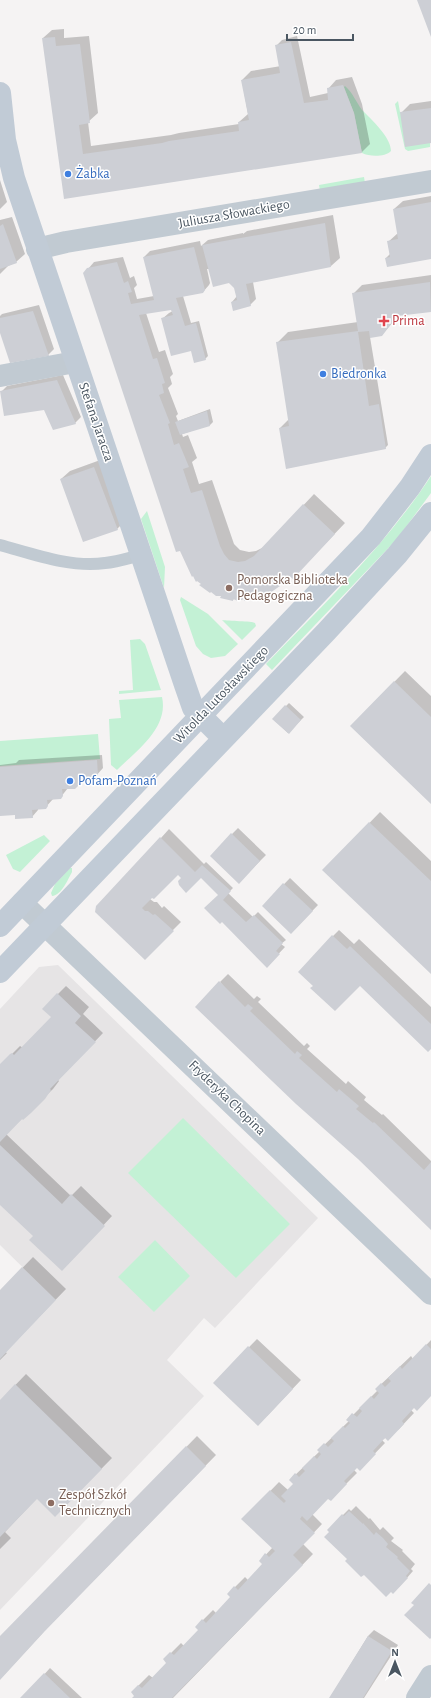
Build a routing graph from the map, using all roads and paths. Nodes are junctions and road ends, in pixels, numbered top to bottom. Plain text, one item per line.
1 (0, 93) edge
2 (431, 181) edge
3 (37, 249) junction
4 (76, 362) junction
5 (0, 376) edge
6 (431, 455) edge
7 (431, 513) edge
8 (0, 545) edge
9 (141, 555) junction
10 (200, 716) junction
11 (223, 738) junction
12 (22, 903) junction
13 (45, 924) junction
14 (0, 926) edge
15 (0, 972) edge
16 (431, 1294) edge
17 (431, 1676) edge
18 (417, 1698) edge

1 - 3 main road, Stefana Jaracza
2 - 3 street, Juliusza Słowackiego
3 - 4 main road, Stefana Jaracza
4 - 5 street
4 - 9 main road, Stefana Jaracza
6 - 10 main road, Witolda Lutosławskiego
7 - 11 main road
8 - 9 lane
9 - 10 main road, Stefana Jaracza
10 - 11 main road, Stefana Jaracza
10 - 12 main road, Witolda Lutosławskiego
11 - 13 main road
12 - 13 street, Fryderyka Chopina
12 - 14 main road, Witolda Lutosławskiego
13 - 15 main road
13 - 16 street, Fryderyka Chopina
17 - 18 street

